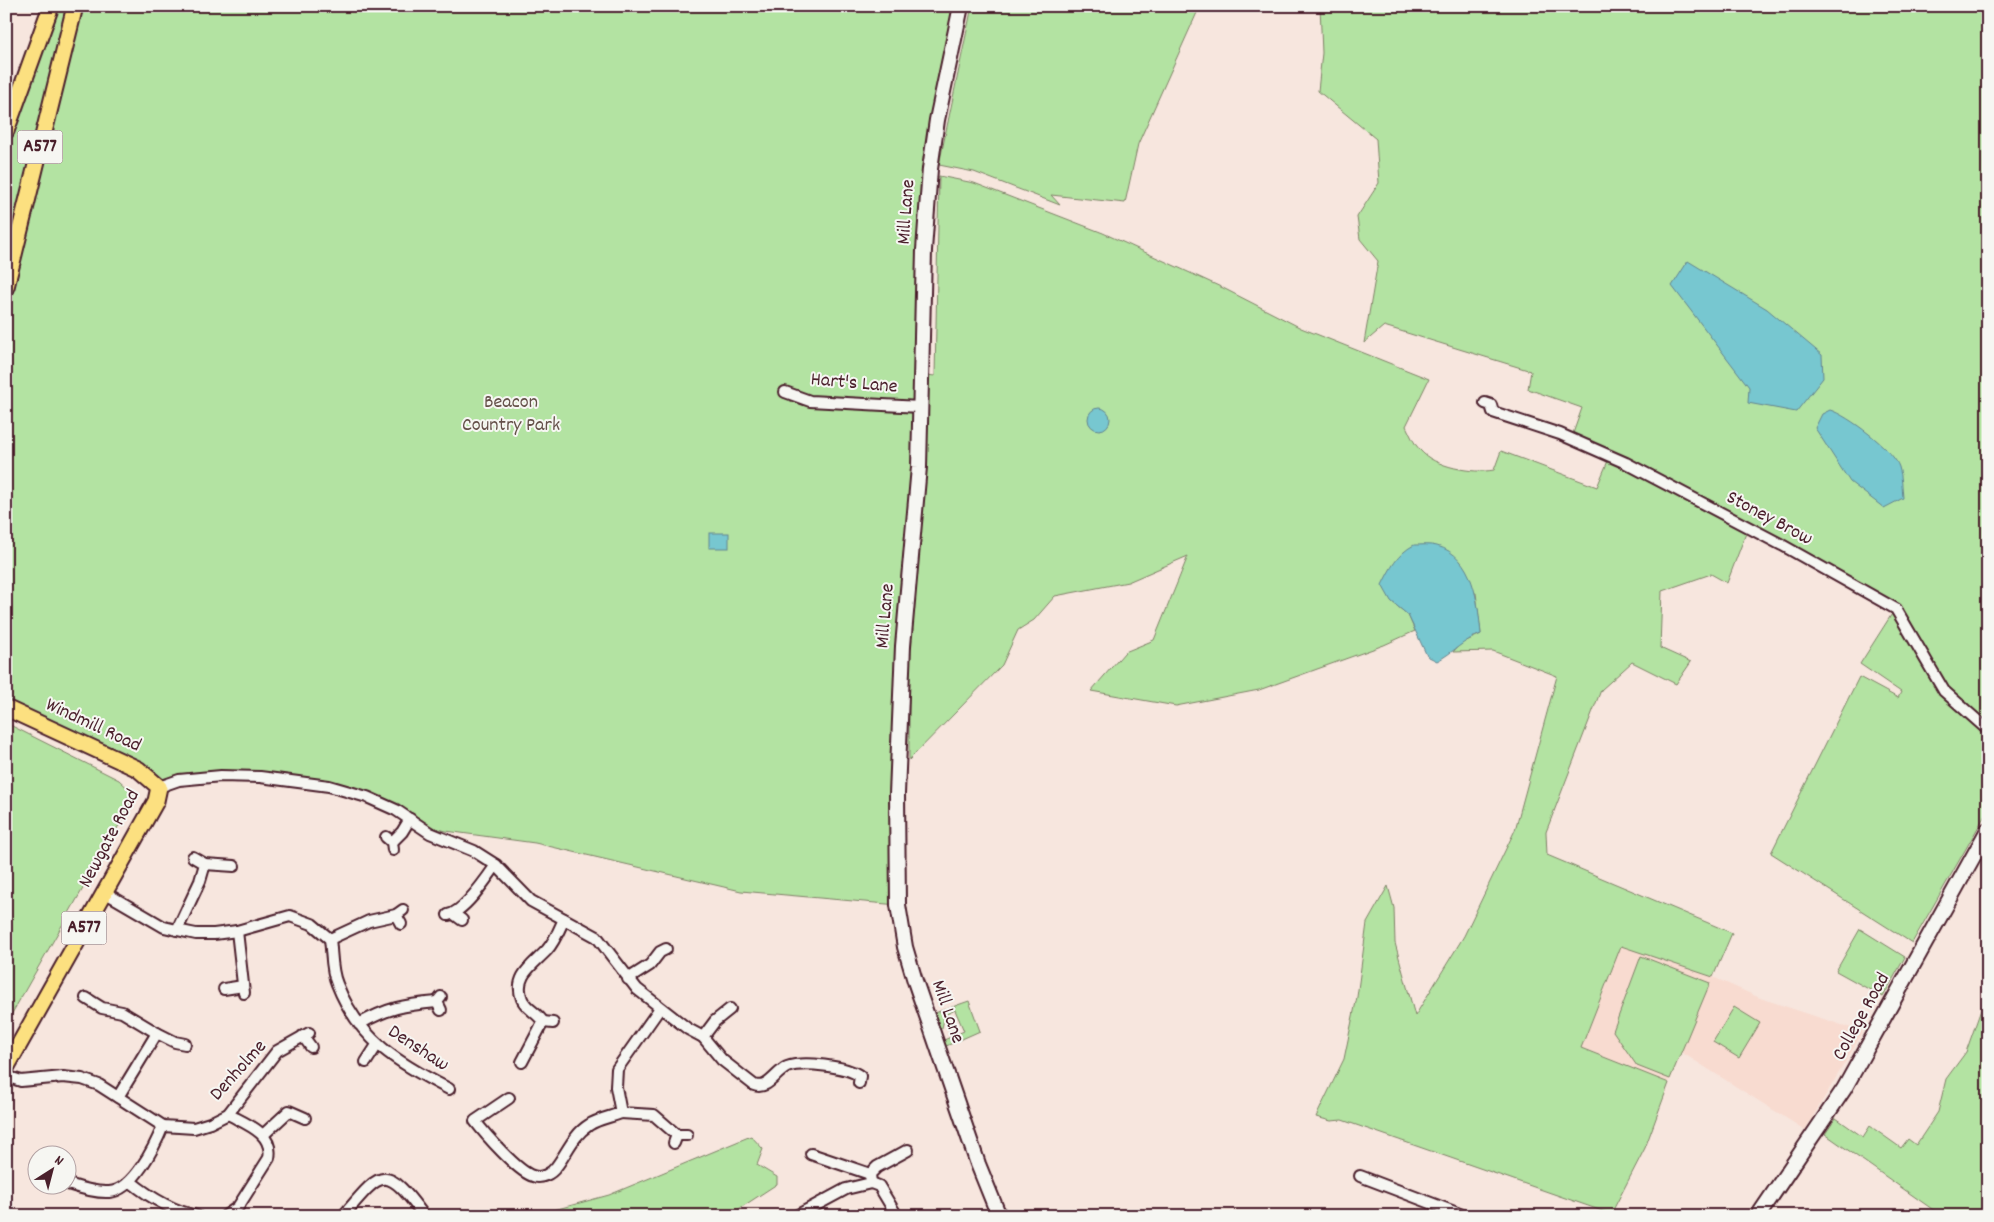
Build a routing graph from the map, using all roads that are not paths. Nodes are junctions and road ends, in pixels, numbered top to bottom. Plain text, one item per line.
1 (51, 6) edge
2 (74, 6) edge
3 (961, 6) edge
4 (6, 131) edge
5 (6, 288) edge
6 (785, 392) dead end
7 (1485, 403) dead end
8 (920, 407) junction
9 (6, 708) edge
10 (1988, 730) edge
11 (158, 787) junction
12 (410, 819) junction
13 (1988, 830) edge
14 (390, 843) dead end
15 (193, 857) dead end
16 (205, 864) junction
17 (496, 865) junction
18 (234, 866) dead end
19 (104, 892) junction
20 (400, 916) dead end
21 (455, 916) dead end
22 (564, 919) junction
23 (177, 930) junction
24 (237, 931) junction
25 (330, 939) junction
26 (667, 949) dead end
27 (628, 979) junction
28 (224, 989) dead end
29 (92, 998) dead end
30 (439, 1003) dead end
31 (660, 1008) junction
32 (731, 1009) dead end
33 (358, 1024) junction
34 (157, 1033) junction
35 (703, 1037) junction
36 (185, 1044) dead end
37 (377, 1045) junction
38 (311, 1048) dead end
39 (521, 1058) dead end
40 (366, 1062) dead end
41 (6, 1068) edge
42 (6, 1076) edge
43 (862, 1077) dead end
44 (449, 1089) dead end
45 (118, 1097) junction
46 (510, 1098) dead end
47 (621, 1113) junction
48 (228, 1114) junction
49 (305, 1118) dead end
50 (163, 1126) junction
51 (263, 1135) junction
52 (680, 1137) dead end
53 (908, 1150) dead end
54 (811, 1154) dead end
55 (1360, 1176) dead end
56 (871, 1179) junction
57 (131, 1182) junction
58 (78, 1184) edge
59 (802, 1214) edge
60 (197, 1216) edge
61 (226, 1216) edge
62 (343, 1216) edge
63 (424, 1216) edge
64 (897, 1216) edge
65 (999, 1216) edge
66 (1465, 1216) edge
67 (1758, 1216) edge

1 - 4 main road, A577
2 - 5 main road, A577
3 - 8 street, Mill Lane
6 - 8 street, Hart's Lane
7 - 10 street, Stoney Brow
8 - 65 street, Mill Lane
9 - 11 main road, Windmill Road
11 - 12 street
11 - 19 main road, Newgate Road / A577
12 - 14 street
12 - 17 street
13 - 67 street, College Road
15 - 16 street
16 - 18 street
16 - 23 street
17 - 21 street
17 - 22 street
19 - 23 street
19 - 41 main road, Newgate Road / A577
20 - 25 street
22 - 27 street
22 - 39 street
23 - 24 street
24 - 25 street
24 - 28 street
25 - 33 street, Denshaw
26 - 27 street
27 - 31 street
29 - 34 street
30 - 33 street
31 - 35 street
31 - 47 street
32 - 35 street
33 - 37 street, Denshaw
34 - 36 street
34 - 45 street
35 - 43 street
37 - 40 street
37 - 44 street, Denshaw
38 - 48 street, Denholme
42 - 45 street, Denholme
45 - 50 street, Denholme
46 - 47 street
47 - 52 street
48 - 50 street, Denholme
48 - 51 street
49 - 51 street
50 - 57 street
51 - 61 street
53 - 56 street
54 - 56 street
55 - 66 street
56 - 59 street
56 - 64 street
57 - 58 street
57 - 60 street
62 - 63 street

